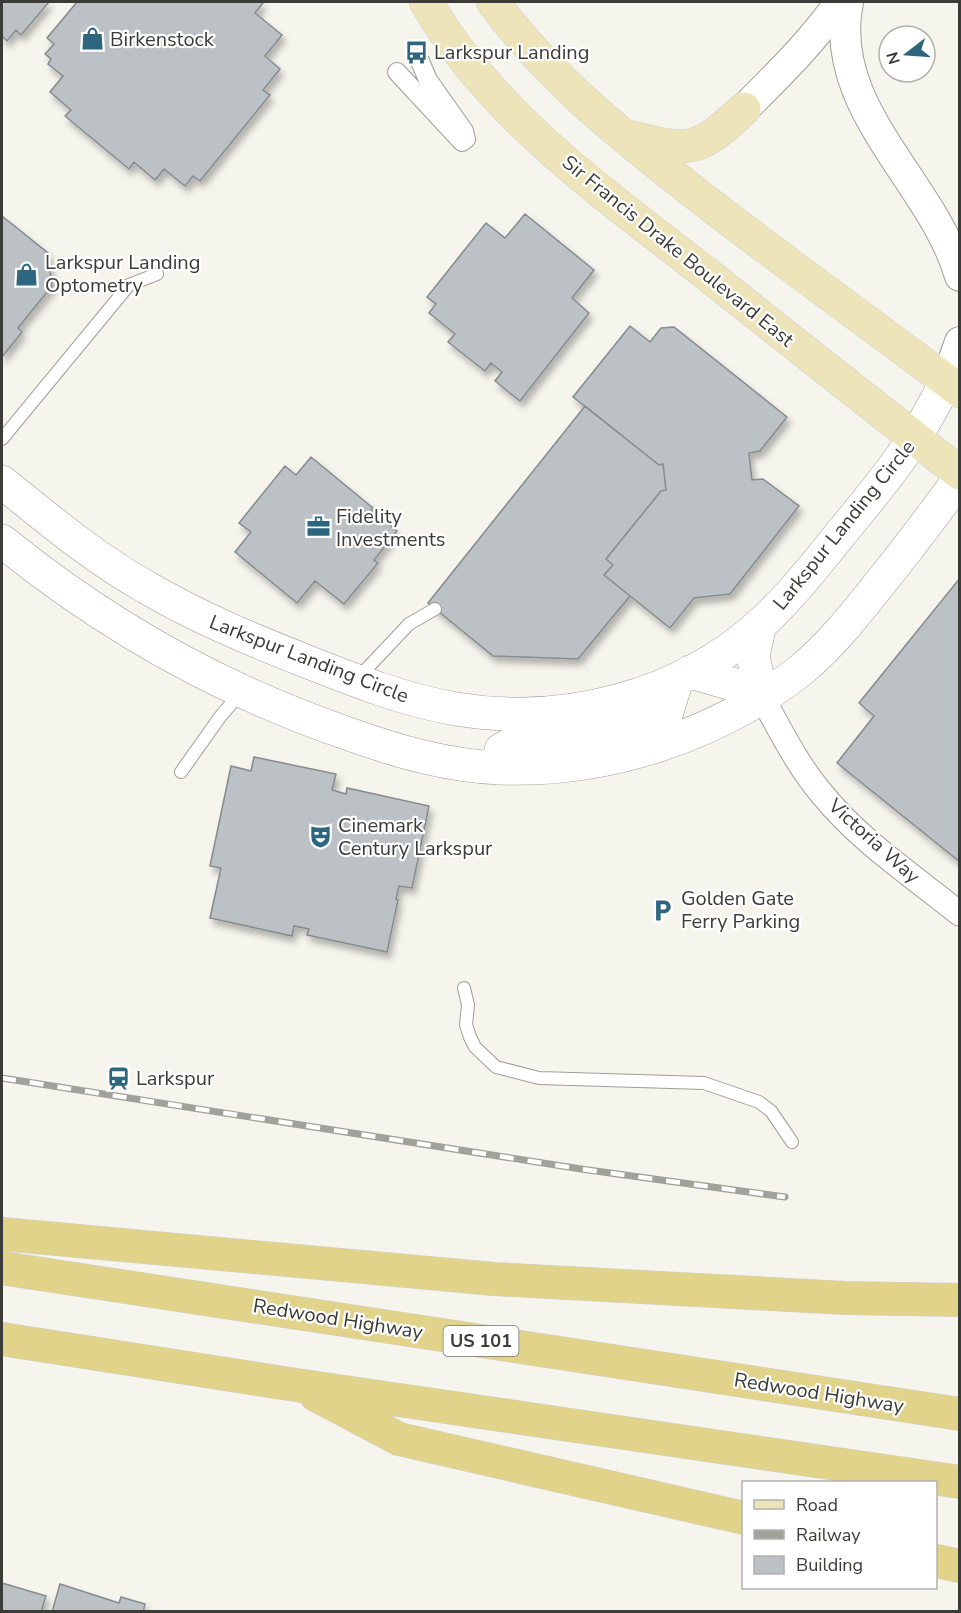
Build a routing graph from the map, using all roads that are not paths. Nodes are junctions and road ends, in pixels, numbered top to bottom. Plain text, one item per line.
1 (426, 2) edge
2 (493, 2) edge
3 (840, 2) edge
4 (848, 2) edge
5 (416, 52) dead end
6 (397, 72) dead end
7 (744, 109) joint
8 (620, 135) junction
9 (937, 226) junction
10 (960, 249) edge
11 (157, 274) dead end
12 (960, 276) edge
13 (960, 342) edge
14 (953, 386) edge
15 (2, 439) edge
16 (915, 439) junction
17 (960, 473) edge
18 (960, 478) edge
19 (2, 482) edge
20 (2, 541) edge
21 (435, 609) dead end
22 (760, 624) junction
23 (267, 647) junction
24 (683, 676) junction
25 (356, 681) junction
26 (242, 692) junction
27 (762, 697) junction
28 (498, 768) junction
29 (181, 772) dead end
30 (960, 914) edge
31 (464, 988) dead end
32 (792, 1142) dead end
33 (2, 1234) edge
34 (2, 1268) edge
35 (960, 1300) edge
36 (2, 1339) edge
37 (296, 1384) junction
38 (960, 1414) edge
39 (960, 1482) edge
40 (742, 1518) edge
41 (937, 1561) edge
42 (960, 1566) edge

1 - 16 main road, Sir Francis Drake Boulevard East
2 - 8 main road
3 - 7 street
4 - 9 street
5 - 6 street
7 - 8 main road
8 - 14 main road
9 - 10 street
9 - 12 street
11 - 15 lane
13 - 14 street
14 - 16 main road, Larkspur Landing Circle
16 - 17 main road, Sir Francis Drake Boulevard East
16 - 22 main road, Larkspur Landing Circle
18 - 27 main road
19 - 23 main road, Larkspur Landing Circle
20 - 26 main road
21 - 25 lane
22 - 24 main road, Larkspur Landing Circle
22 - 27 main road
23 - 25 main road, Larkspur Landing Circle
23 - 26 main road
24 - 25 main road, Larkspur Landing Circle
24 - 27 main road
24 - 28 main road
26 - 28 main road
26 - 29 lane
27 - 28 main road
27 - 30 street, Victoria Way
31 - 32 lane
33 - 35 highway
34 - 38 highway, Redwood Highway / US 101
36 - 37 highway
37 - 39 highway
37 - 40 highway
41 - 42 highway

